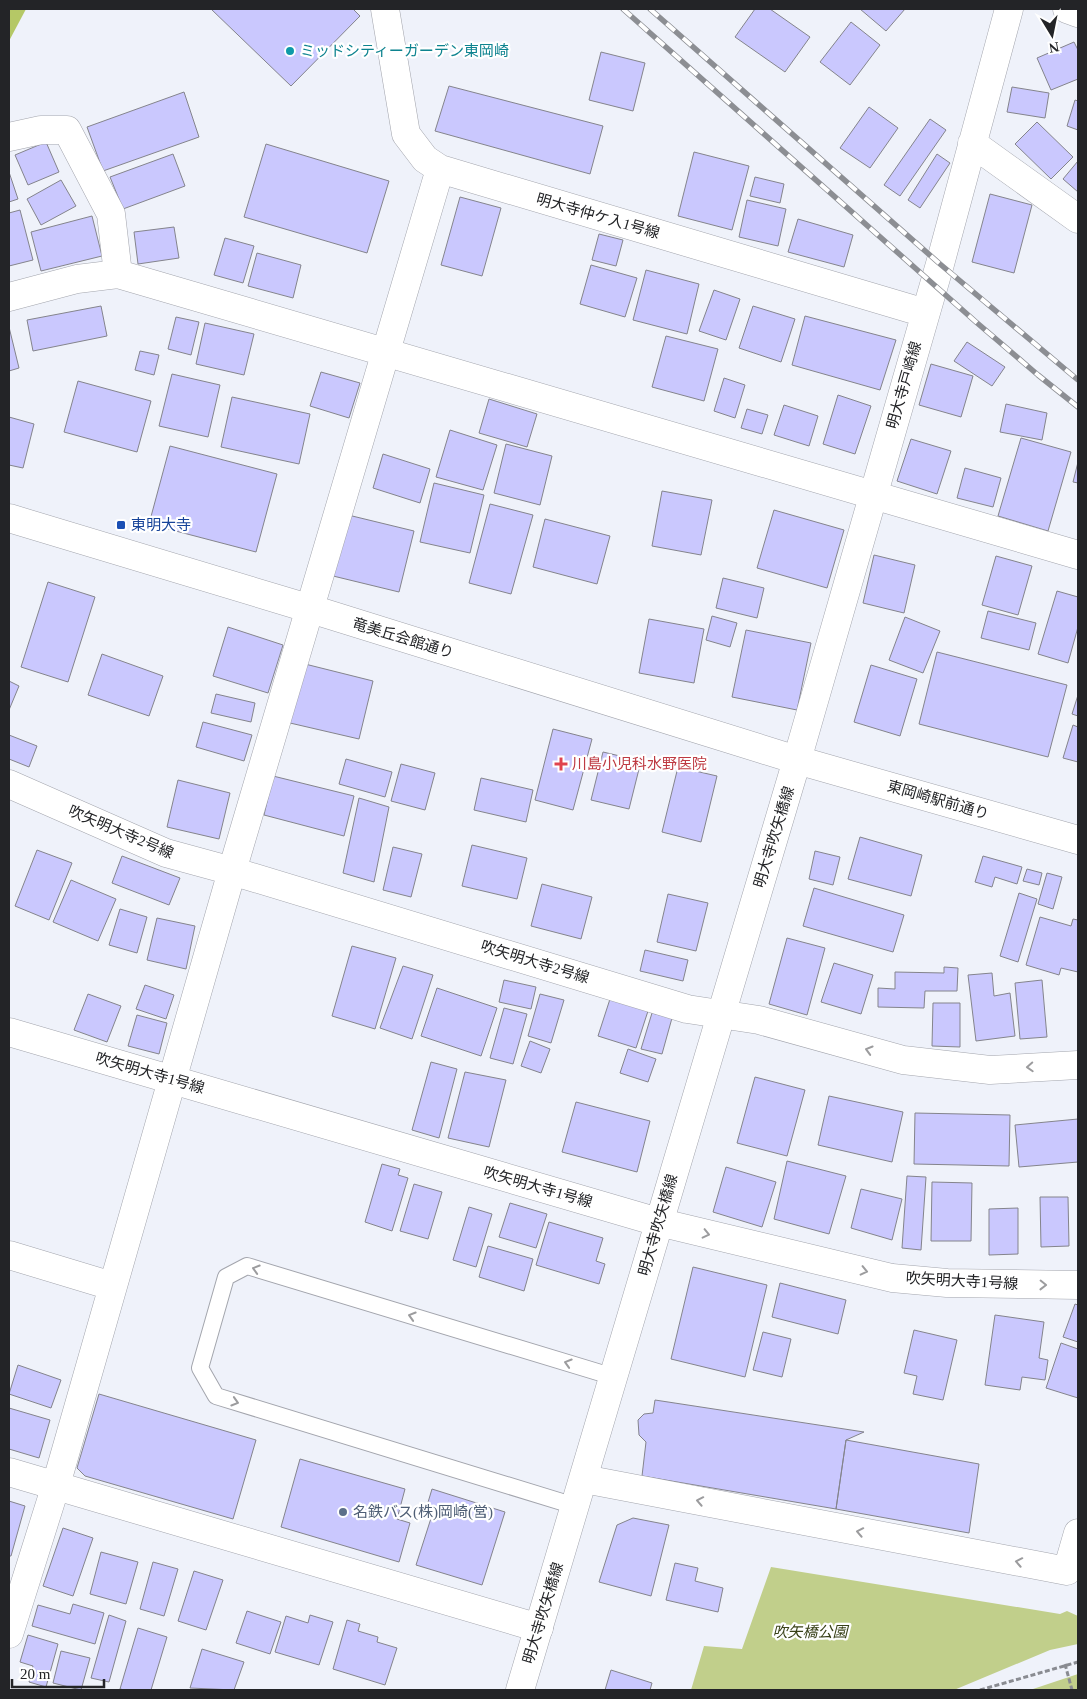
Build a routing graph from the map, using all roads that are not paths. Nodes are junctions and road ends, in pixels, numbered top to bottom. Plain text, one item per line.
1 (384, 9) edge
2 (1010, 9) edge
3 (1067, 9) edge
4 (1078, 13) edge
5 (9, 137) edge
6 (972, 143) junction
7 (440, 169) junction
8 (1078, 219) edge
9 (118, 274) junction
10 (9, 298) edge
11 (925, 313) junction
12 (386, 354) junction
13 (872, 496) junction
14 (9, 518) edge
15 (1078, 555) edge
16 (311, 609) junction
17 (797, 760) junction
18 (9, 784) edge
19 (1078, 840) edge
20 (232, 871) junction
21 (720, 1014) junction
22 (9, 1032) edge
23 (1078, 1065) edge
24 (173, 1080) junction
25 (658, 1222) junction
26 (9, 1255) edge
27 (1078, 1285) edge
28 (112, 1286) junction
29 (614, 1377) junction
30 (9, 1472) edge
31 (584, 1479) junction
32 (56, 1485) junction
33 (575, 1506) junction
34 (1078, 1533) edge
35 (539, 1628) junction
36 (9, 1634) edge
37 (520, 1690) edge

1 - 7 street, 明大寺仲ケ入1号線
2 - 6 street, 明大寺戸崎線
3 - 4 street
5 - 9 street
6 - 8 street
6 - 11 street, 明大寺戸崎線
7 - 11 street, 明大寺仲ケ入1号線
7 - 12 street
9 - 10 street
9 - 12 street
11 - 13 street, 明大寺戸崎線
12 - 13 street
12 - 16 street
13 - 15 street
13 - 17 street, 明大寺戸崎線
14 - 16 street, 竜美丘会館通り
16 - 17 street, 竜美丘会館通り
16 - 20 street
17 - 19 street, 東岡崎駅前通り
17 - 21 street, 明大寺吹矢橋線
18 - 20 street, 吹矢明大寺2号線
20 - 21 street, 吹矢明大寺2号線
20 - 24 street
23 -> 21 street, 吹矢明大寺2号線
21 - 25 street, 明大寺吹矢橋線
22 - 24 street, 吹矢明大寺1号線
24 - 25 street, 吹矢明大寺1号線
24 - 28 street
25 -> 27 street, 吹矢明大寺1号線
25 - 29 street, 明大寺吹矢橋線
26 - 28 street
28 - 32 street
29 - 31 street, 明大寺吹矢橋線
29 -> 33 lane
30 - 32 street
31 - 33 street, 明大寺吹矢橋線
34 -> 31 street
32 - 35 street
32 - 36 street
33 - 35 street, 明大寺吹矢橋線
35 - 37 street, 明大寺吹矢橋線

